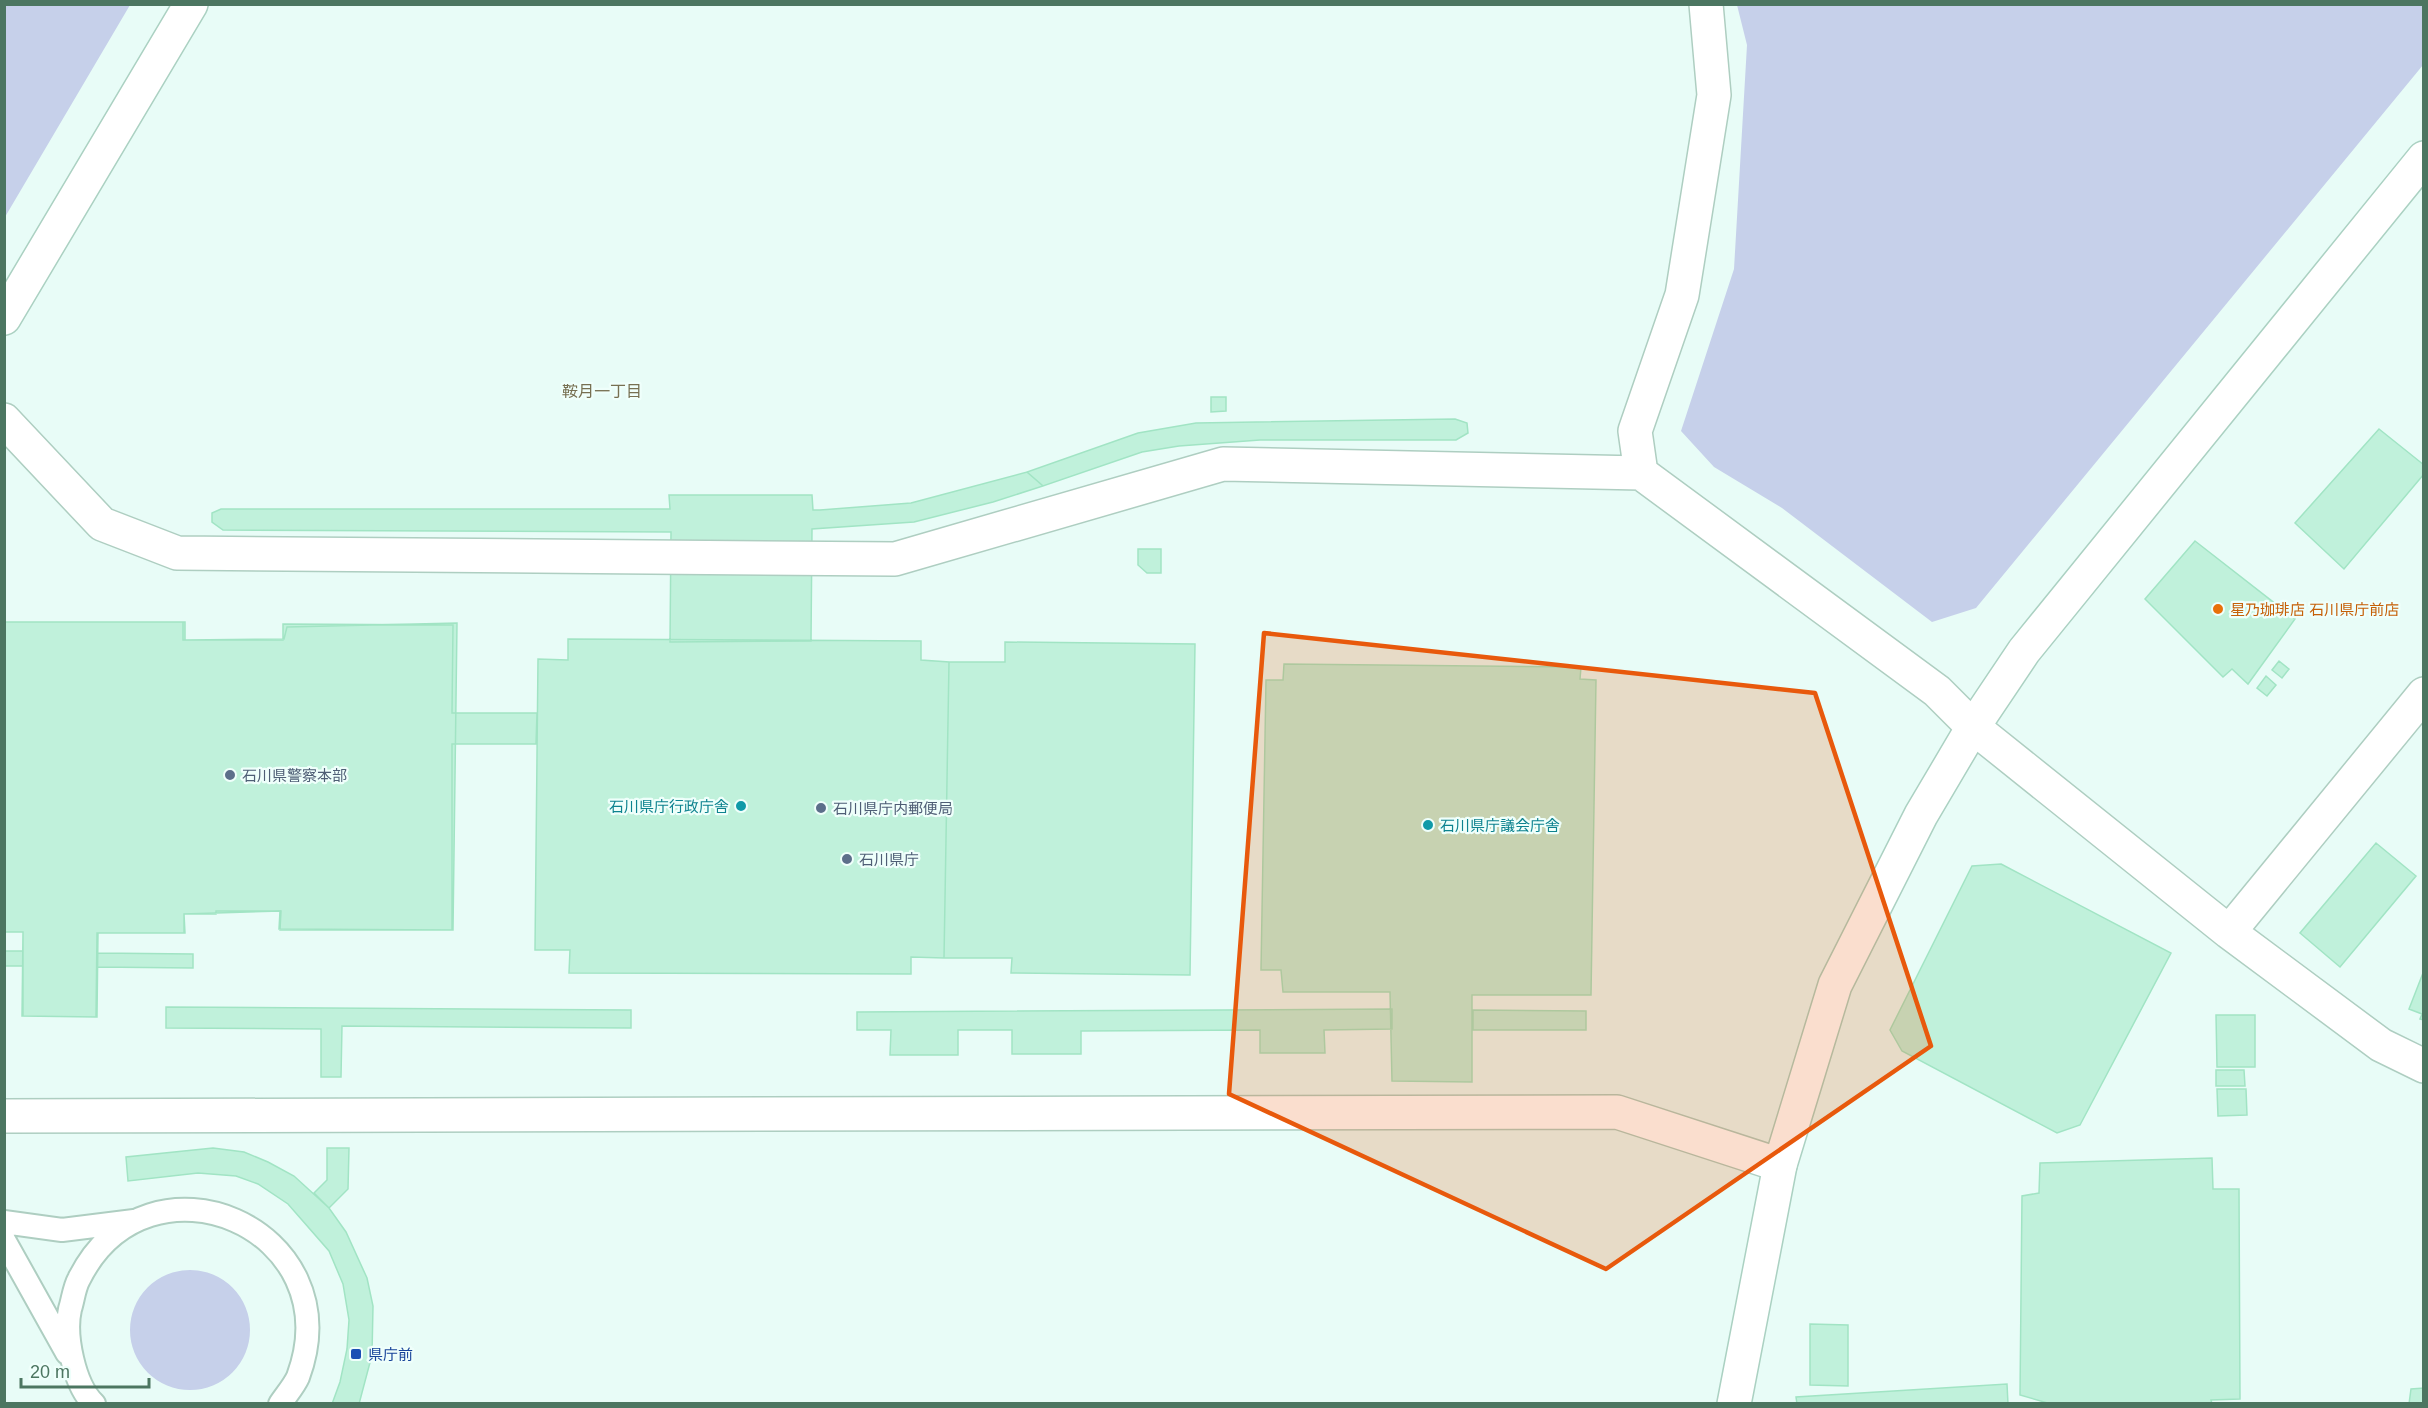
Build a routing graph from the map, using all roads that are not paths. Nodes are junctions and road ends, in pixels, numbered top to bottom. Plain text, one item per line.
1 (191, 4) edge
2 (1706, 4) edge
3 (2424, 158) edge
4 (4, 318) edge
5 (4, 420) edge
6 (1641, 473) junction
7 (2424, 694) edge
8 (1973, 727) junction
9 (2229, 932) junction
10 (2424, 1066) edge
11 (4, 1116) edge
12 (1780, 1165) junction
13 (136, 1221) junction
14 (4, 1222) edge
15 (4, 1240) edge
16 (72, 1362) junction
17 (82, 1404) edge
18 (94, 1404) edge
19 (280, 1404) edge
20 (1734, 1404) edge

1 - 4 street
2 - 6 street
3 - 8 street
5 - 6 street
6 - 8 street
7 - 9 street
8 - 9 street
8 - 12 street
9 - 10 street
11 - 12 street
12 - 20 street
13 - 14 lane
13 - 16 lane
13 - 19 lane
15 - 16 lane
16 - 17 lane
16 - 18 lane

